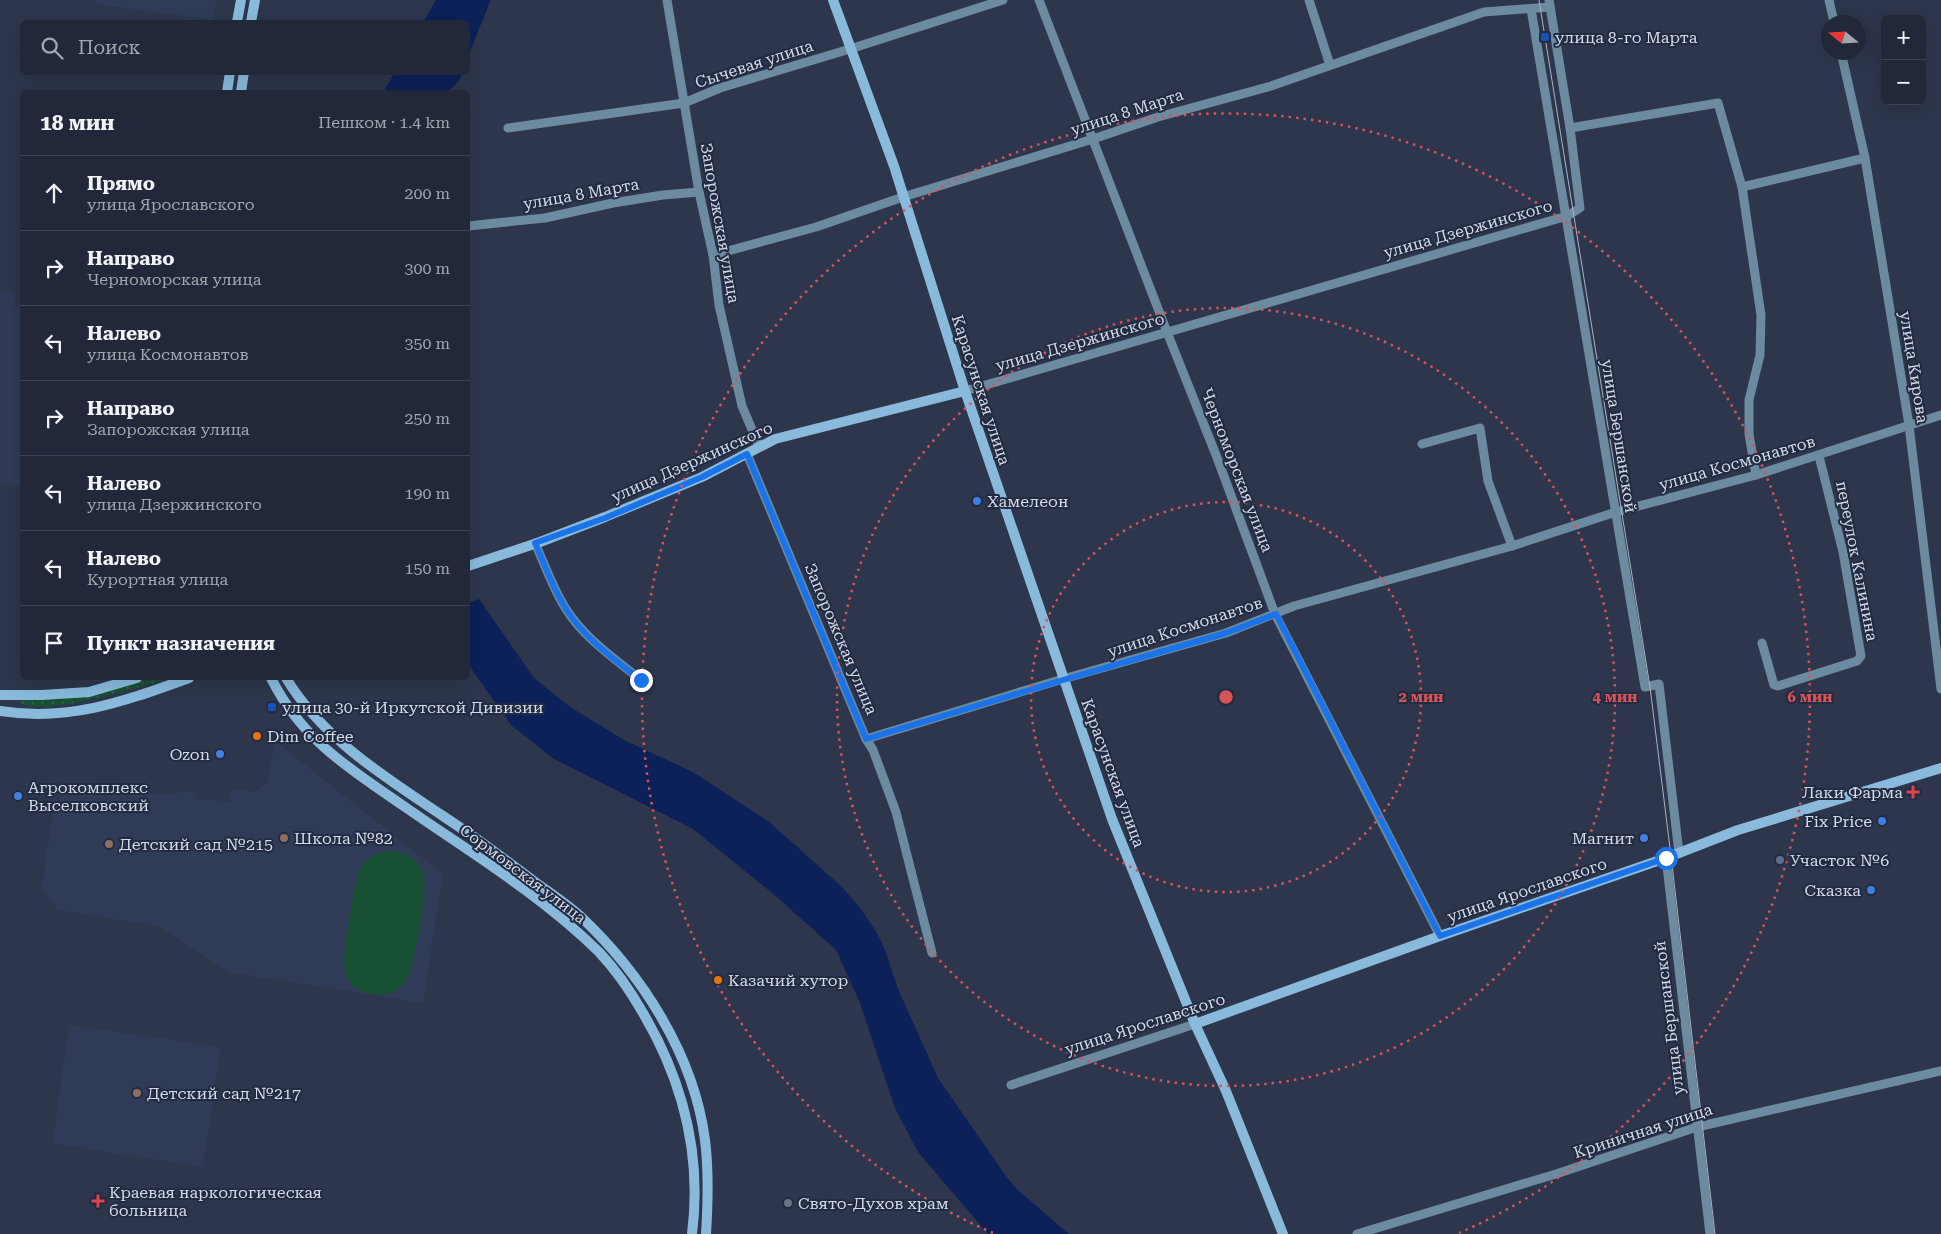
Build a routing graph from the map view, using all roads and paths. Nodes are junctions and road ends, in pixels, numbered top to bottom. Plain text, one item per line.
1 (240, 0) edge
2 (254, 0) edge
3 (667, 0) edge
4 (833, 0) edge
5 (1003, 0) edge
6 (1040, 0) edge
7 (1309, 0) edge
8 (1829, 0) edge
9 (1550, 3) edge
10 (1531, 9) junction
11 (1832, 15) edge
12 (237, 20) edge
13 (251, 20) edge
14 (850, 49) junction
15 (1843, 60) edge
16 (1330, 65) junction
17 (230, 75) edge
18 (244, 75) edge
19 (227, 90) edge
20 (241, 90) edge
21 (684, 103) junction
22 (508, 128) dead end
23 (1570, 128) junction
24 (1093, 139) junction
25 (1865, 158) junction
26 (1742, 188) junction
27 (699, 192) junction
28 (903, 197) junction
29 (1567, 216) junction
30 (470, 226) edge
31 (713, 255) junction
32 (1167, 332) junction
33 (965, 392) junction
34 (1941, 415) edge
35 (1909, 425) junction
36 (1422, 444) dead end
37 (759, 446) junction
38 (747, 454) junction
39 (1819, 456) junction
40 (1756, 475) junction
41 (1616, 512) junction
42 (535, 543) junction
43 (1512, 546) junction
44 (470, 565) edge
45 (1276, 614) junction
46 (1762, 643) dead end
47 (130, 680) edge
48 (184, 680) edge
49 (272, 680) edge
50 (287, 680) edge
51 (641, 680) dead end
52 (1063, 680) junction
53 (1941, 690) edge
54 (1, 695) edge
55 (0, 711) edge
56 (866, 739) junction
57 (1941, 768) edge
58 (1679, 853) junction
59 (1666, 858) junction
60 (583, 919) junction
61 (574, 929) junction
62 (1440, 936) junction
63 (932, 953) dead end
64 (1195, 1024) junction
65 (1941, 1071) edge
66 (1011, 1084) dead end
67 (1697, 1127) junction
68 (692, 1234) edge
69 (706, 1234) edge
70 (1283, 1234) edge
71 (1357, 1234) edge
72 (1710, 1234) edge

1 - 12 street
2 - 13 street
3 - 21 street, Запорожская улица
4 - 14 street, Карасунская улица
5 - 14 street, Сычевая улица
6 - 24 street, Черноморская улица
7 - 16 street
8 - 11 street
9 - 10 street, улица 8 Марта
9 - 23 street
10 - 16 street, улица 8 Марта
10 - 29 street, улица Бершанской
14 - 21 street, Сычевая улица
14 - 28 street, Карасунская улица
15 - 25 street, улица Кирова
16 - 24 street, улица 8 Марта
17 - 19 street
18 - 20 street
21 - 22 street, Сычевая улица
21 - 27 street, Запорожская улица
23 - 26 street
23 - 29 street
24 - 28 street, улица 8 Марта
24 - 32 street, Черноморская улица
25 - 26 street
25 - 35 street, улица Кирова
26 - 40 street
27 - 30 street, улица 8 Марта
27 - 31 street, Запорожская улица
28 - 31 street, улица 8 Марта
28 - 33 street, Карасунская улица
29 - 32 street, улица Дзержинского
29 - 41 street, улица Бершанской
31 - 37 street, Запорожская улица
32 - 33 street, улица Дзержинского
32 - 45 street, Черноморская улица
33 - 37 street, улица Дзержинского
33 - 52 street, Карасунская улица
34 - 35 street, улица Космонавтов
35 - 39 street, улица Космонавтов
35 - 53 street, улица Кирова
36 - 43 street
37 - 38 street, улица Дзержинского
38 - 42 street, улица Дзержинского
38 - 56 street, Запорожская улица
39 - 40 street, улица Космонавтов
39 - 46 street, переулок Калинина
40 - 41 street, улица Космонавтов
41 - 43 street, улица Космонавтов
41 - 58 street, улица Бершанской
42 - 44 street, улица Дзержинского
42 - 51 street
43 - 45 street, улица Космонавтов
45 - 52 street, улица Космонавтов
45 - 62 street, Черноморская улица
47 - 54 street
48 - 55 street
49 - 61 street, Сормовская улица
50 - 60 street, Сормовская улица
52 - 56 street, улица Космонавтов
52 - 64 street, Карасунская улица
54 - 55 street
56 - 63 street, Запорожская улица
57 - 58 street, улица Ярославского
58 - 59 street, улица Ярославского
59 - 62 street, улица Ярославского
59 - 67 street, улица Бершанской
60 - 61 street
60 - 69 street, Сормовская улица
61 - 68 street, Сормовская улица
62 - 64 street, улица Ярославского
64 - 66 street, улица Ярославского
64 - 70 street, Карасунская улица
65 - 67 street, Криничная улица
67 - 71 street, Криничная улица
67 - 72 street, улица Бершанской

